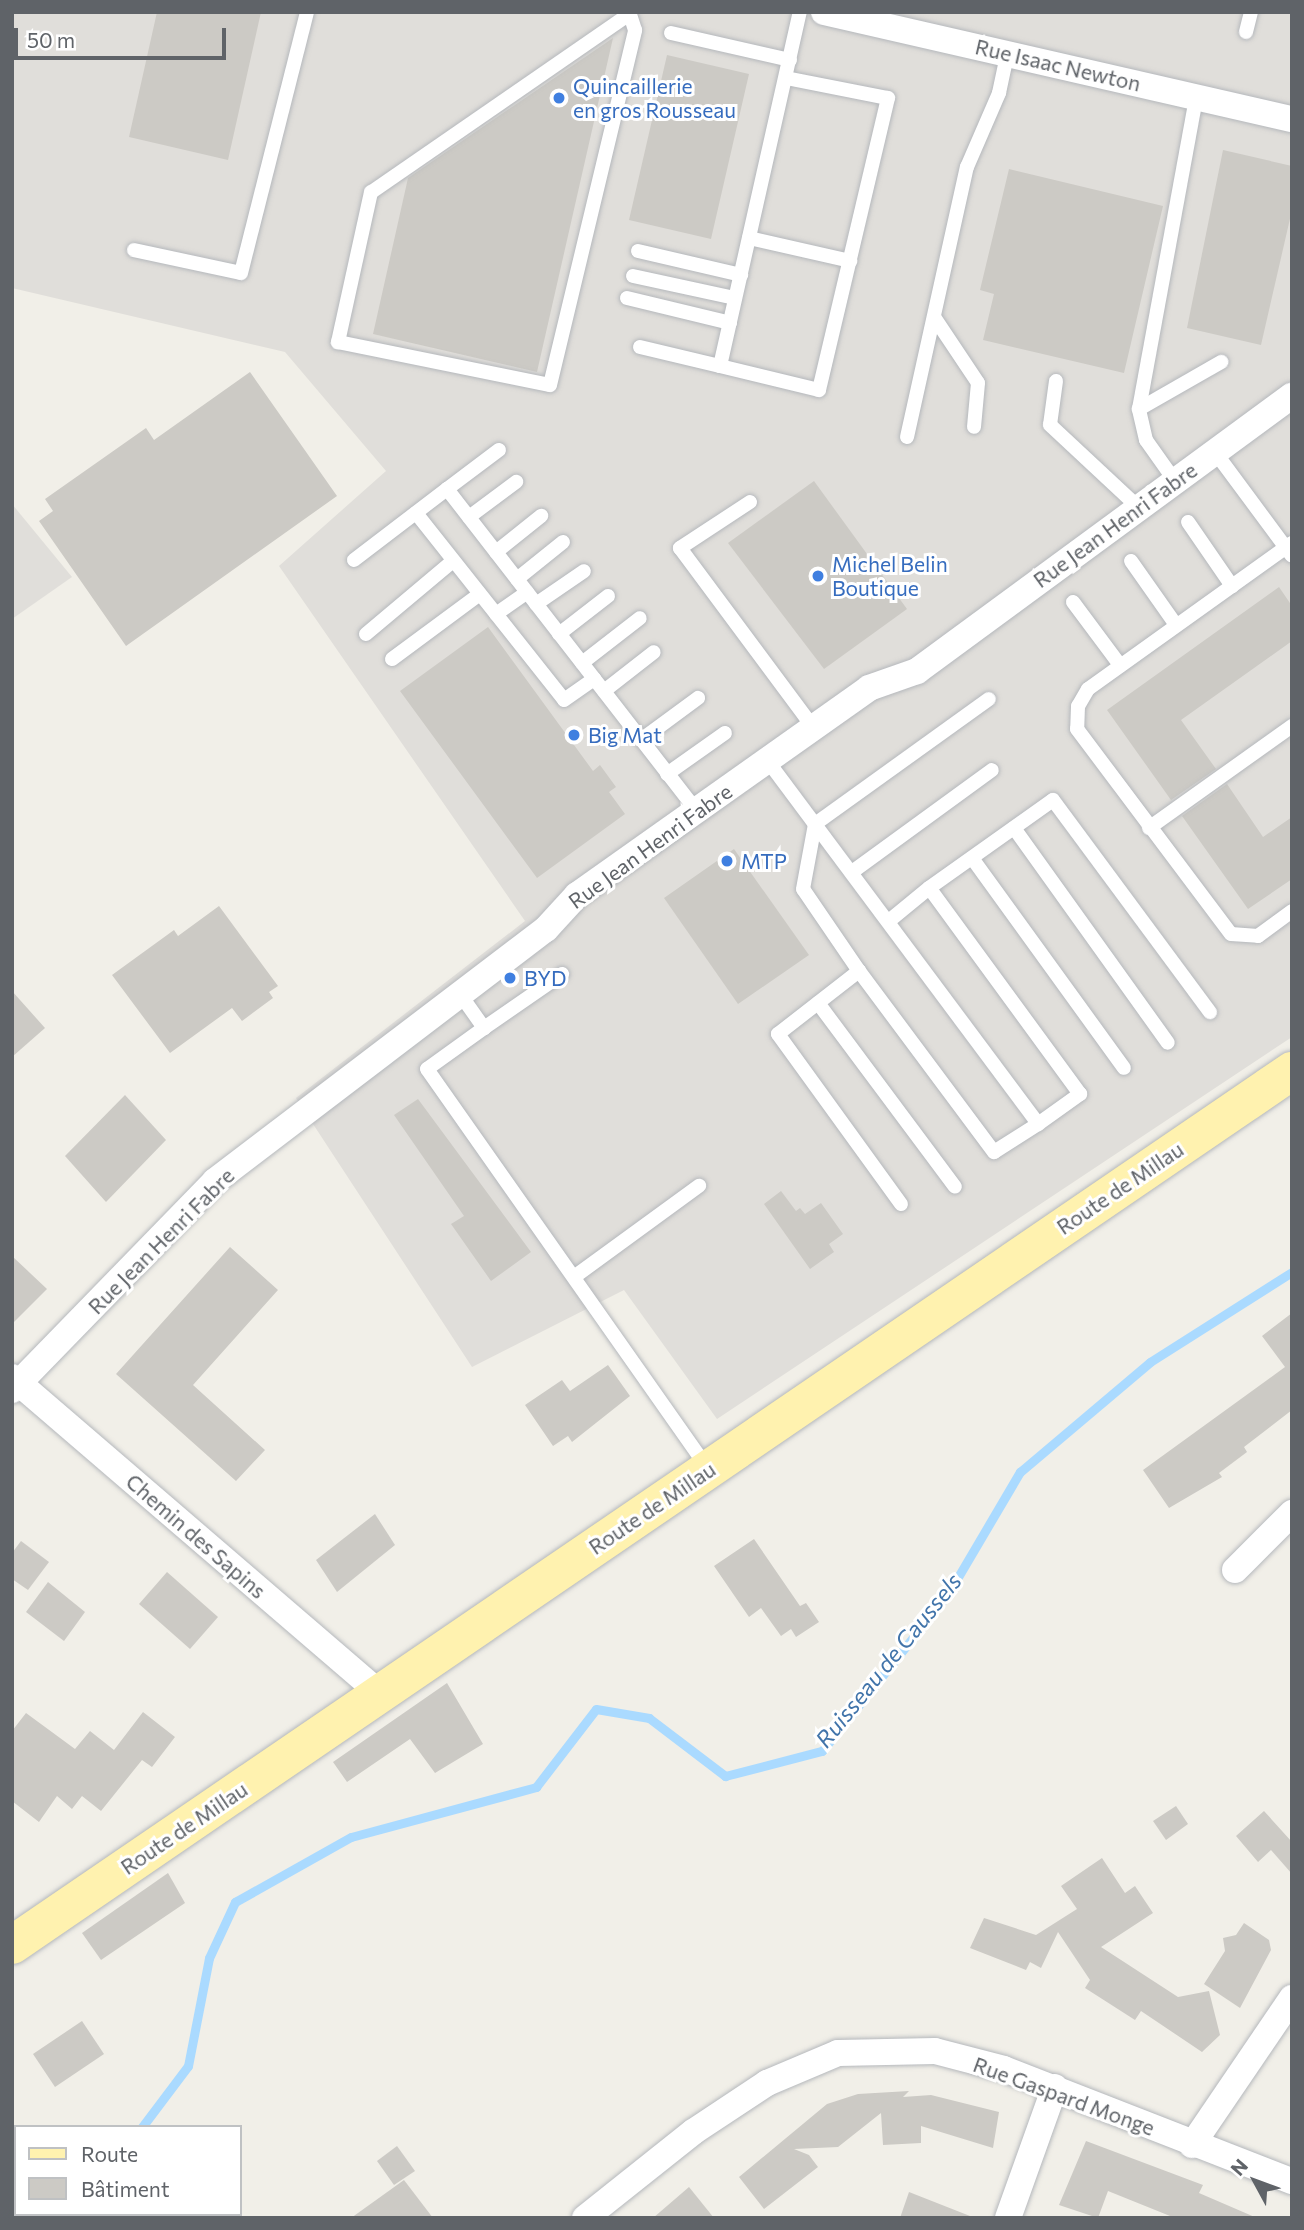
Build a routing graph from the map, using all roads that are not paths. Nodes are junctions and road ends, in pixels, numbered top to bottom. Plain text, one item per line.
1 (307, 12) edge
2 (800, 12) edge
3 (824, 12) edge
4 (1251, 12) edge
5 (629, 14) edge
6 (1246, 32) dead end
7 (671, 33) dead end
8 (1007, 54) junction
9 (790, 60) junction
10 (786, 78) junction
11 (1196, 97) junction
12 (1292, 118) edge
13 (749, 238) junction
14 (134, 250) dead end
15 (639, 251) dead end
16 (850, 261) junction
17 (741, 275) junction
18 (633, 276) dead end
19 (627, 298) dead end
20 (735, 298) junction
21 (934, 317) junction
22 (730, 323) junction
23 (640, 346) dead end
24 (1221, 362) dead end
25 (720, 366) junction
26 (1056, 381) dead end
27 (1292, 396) edge
28 (1139, 409) junction
29 (974, 427) dead end
30 (907, 436) dead end
31 (499, 450) dead end
32 (1215, 452) junction
33 (1175, 481) junction
34 (516, 482) dead end
35 (447, 489) junction
36 (750, 502) dead end
37 (1139, 508) junction
38 (416, 513) junction
39 (541, 516) dead end
40 (469, 517) junction
41 (1188, 522) dead end
42 (563, 542) dead end
43 (1290, 549) edge
44 (496, 552) junction
45 (354, 560) dead end
46 (453, 561) junction
47 (1131, 561) dead end
48 (584, 571) dead end
49 (517, 579) junction
50 (1232, 586) junction
51 (480, 594) junction
52 (608, 596) dead end
53 (532, 598) junction
54 (1073, 602) dead end
55 (496, 614) junction
56 (640, 618) dead end
57 (1177, 625) junction
58 (366, 634) dead end
59 (559, 634) junction
60 (654, 652) dead end
61 (393, 659) dead end
62 (582, 663) junction
63 (1120, 665) junction
64 (594, 679) junction
65 (604, 691) junction
66 (698, 698) dead end
67 (989, 699) dead end
68 (1292, 726) edge
69 (813, 727) junction
70 (726, 733) dead end
71 (641, 740) junction
72 (767, 760) junction
73 (992, 770) dead end
74 (667, 774) junction
75 (696, 810) junction
76 (815, 824) junction
77 (1014, 828) junction
78 (1149, 828) junction
79 (972, 858) junction
80 (852, 872) junction
81 (929, 888) junction
82 (1292, 911) edge
83 (890, 920) junction
84 (859, 971) junction
85 (562, 974) dead end
86 (460, 994) junction
87 (818, 1003) junction
88 (1210, 1012) dead end
89 (484, 1028) junction
90 (1168, 1042) dead end
91 (1124, 1068) dead end
92 (1292, 1071) edge
93 (1038, 1124) junction
94 (699, 1186) dead end
95 (955, 1187) dead end
96 (901, 1204) dead end
97 (574, 1277) junction
98 (15, 1383) edge
99 (709, 1469) junction
100 (1292, 1513) edge
101 (1235, 1570) dead end
102 (380, 1693) junction
103 (12, 1945) edge
104 (1292, 1998) edge
105 (1055, 2087) junction
106 (1192, 2145) junction
107 (1292, 2181) edge
108 (585, 2218) edge
109 (1008, 2218) edge

1 - 14 lane
2 - 9 lane
3 - 8 street, Rue Isaac Newton
4 - 6 lane
5 - 5 lane
7 - 9 lane
8 - 11 street, Rue Isaac Newton
8 - 21 lane
9 - 10 lane
10 - 13 lane
10 - 16 lane
11 - 12 street, Rue Isaac Newton
11 - 28 lane
13 - 16 lane
13 - 17 lane
15 - 17 lane
16 - 25 lane
17 - 20 lane
18 - 20 lane
19 - 22 lane
20 - 22 lane
21 - 29 lane
21 - 30 lane
22 - 25 lane
23 - 25 lane
24 - 28 lane
26 - 37 lane
27 - 32 street, Rue Jean Henri Fabre
28 - 33 lane
31 - 35 lane
32 - 33 street, Rue Jean Henri Fabre
32 - 43 lane
33 - 37 street, Rue Jean Henri Fabre
34 - 40 lane
35 - 38 lane
35 - 40 lane
36 - 69 lane
37 - 69 street, Rue Jean Henri Fabre
38 - 45 lane
38 - 46 lane
39 - 44 lane
40 - 44 lane
41 - 50 lane
42 - 49 lane
43 - 50 lane
44 - 49 lane
46 - 51 lane
46 - 58 lane
47 - 57 lane
48 - 53 lane
49 - 53 lane
50 - 57 lane
51 - 55 lane
51 - 61 lane
52 - 59 lane
53 - 55 lane
53 - 59 lane
54 - 63 lane
55 - 64 lane
56 - 62 lane
57 - 63 lane
59 - 62 lane
60 - 65 lane
62 - 64 lane
63 - 78 lane
64 - 65 lane
65 - 71 lane
66 - 71 lane
67 - 76 lane
68 - 78 lane
69 - 72 street, Rue Jean Henri Fabre
70 - 74 lane
71 - 74 lane
72 - 75 street, Rue Jean Henri Fabre
72 - 76 lane
73 - 80 lane
74 - 75 lane
75 - 86 street, Rue Jean Henri Fabre
76 - 80 lane
76 - 84 lane
77 - 79 lane
77 - 88 lane
77 - 90 lane
78 - 82 lane
79 - 81 lane
79 - 91 lane
80 - 83 lane
81 - 83 lane
81 - 93 lane
83 - 93 lane
84 - 87 lane
84 - 93 lane
85 - 89 lane
86 - 89 lane
86 - 98 street, Rue Jean Henri Fabre
87 - 95 lane
87 - 96 lane
89 - 97 lane
92 - 99 main road, Route de Millau
94 - 97 lane
97 - 99 lane
98 - 102 street, Chemin des Sapins
99 - 102 main road, Route de Millau
100 - 101 street
102 - 103 main road, Route de Millau
104 - 106 street
105 - 106 street, Rue Gaspard Monge
105 - 108 street, Rue Gaspard Monge
105 - 109 street
106 - 107 street, Rue Gaspard Monge

